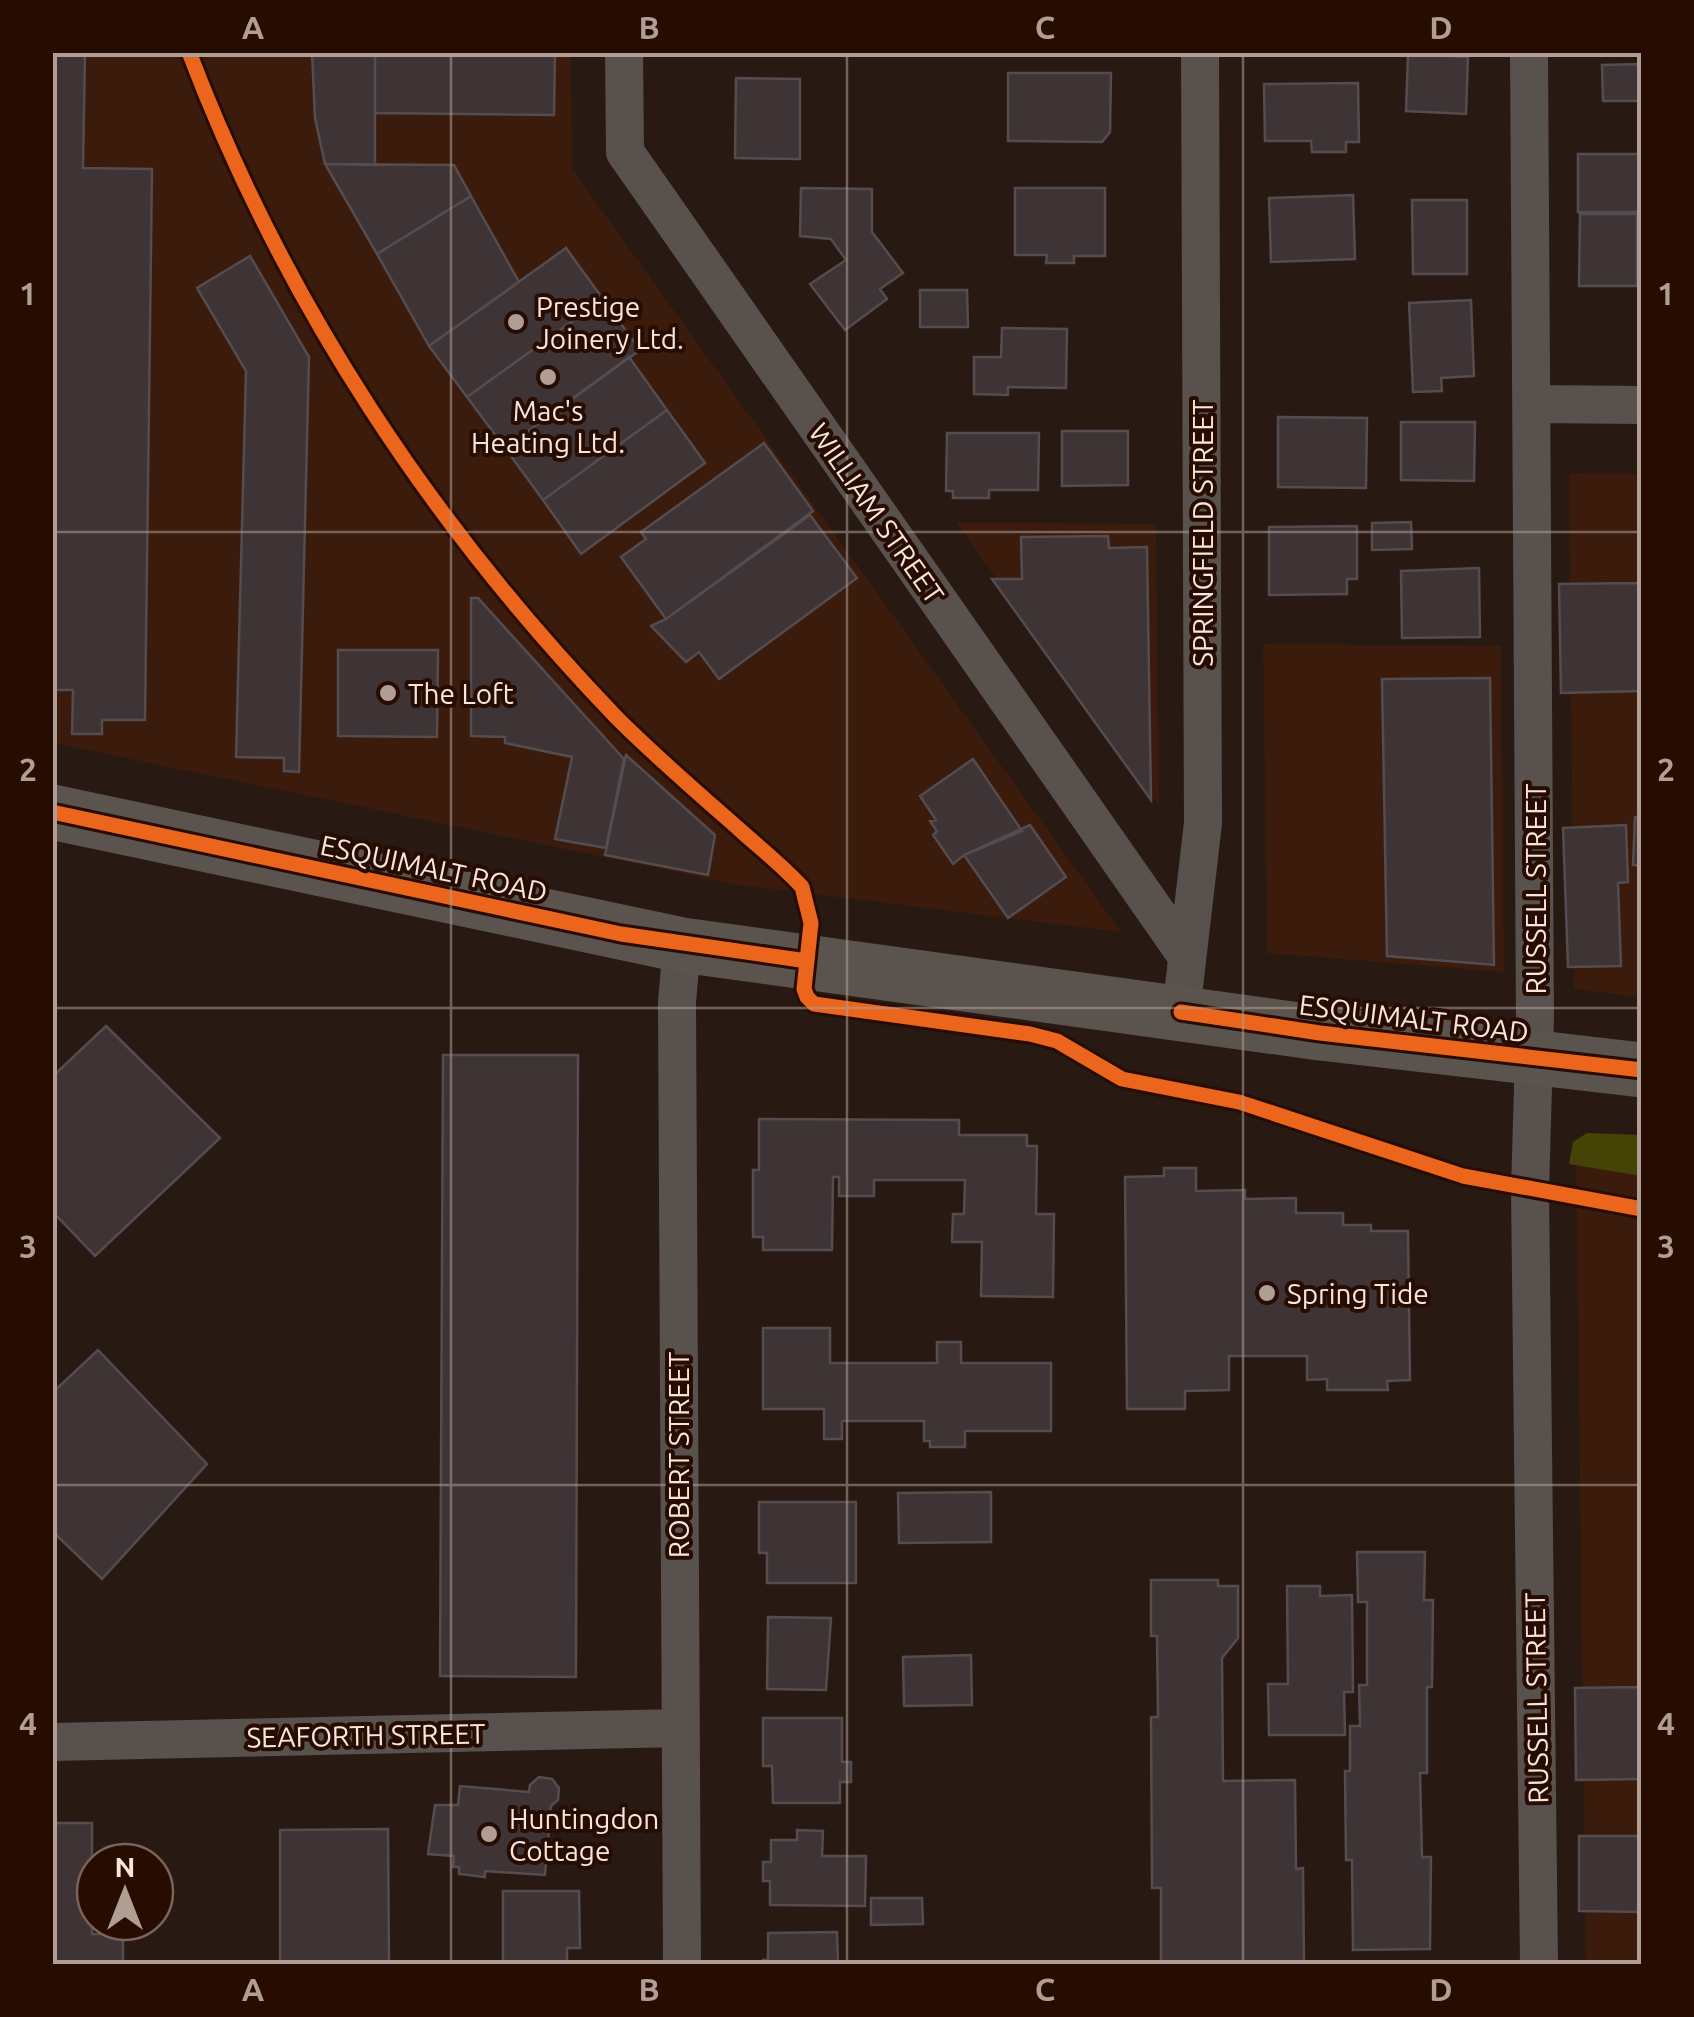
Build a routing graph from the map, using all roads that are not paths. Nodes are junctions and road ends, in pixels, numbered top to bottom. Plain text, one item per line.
1 (624, 52) edge
2 (1200, 52) edge
3 (1529, 52) edge
4 (1533, 404) junction
5 (1642, 404) edge
6 (52, 812) edge
7 (682, 945) junction
8 (1186, 955) junction
9 (1181, 1012) junction
10 (1535, 1057) junction
11 (1642, 1070) edge
12 (679, 1728) junction
13 (52, 1742) edge
14 (682, 1964) edge
15 (1539, 1964) edge

1 - 8 street, WILLIAM STREET
2 - 8 street, SPRINGFIELD STREET
3 - 4 street, RUSSELL STREET
4 - 5 street
4 - 10 street, RUSSELL STREET
6 - 7 main road, ESQUIMALT ROAD
7 - 9 main road, ESQUIMALT ROAD
7 - 12 street, ROBERT STREET
8 - 9 street, SPRINGFIELD STREET
9 - 10 main road, ESQUIMALT ROAD
10 - 11 main road, ESQUIMALT ROAD
10 - 15 street, RUSSELL STREET
12 - 13 street, SEAFORTH STREET
12 - 14 street, ROBERT STREET

